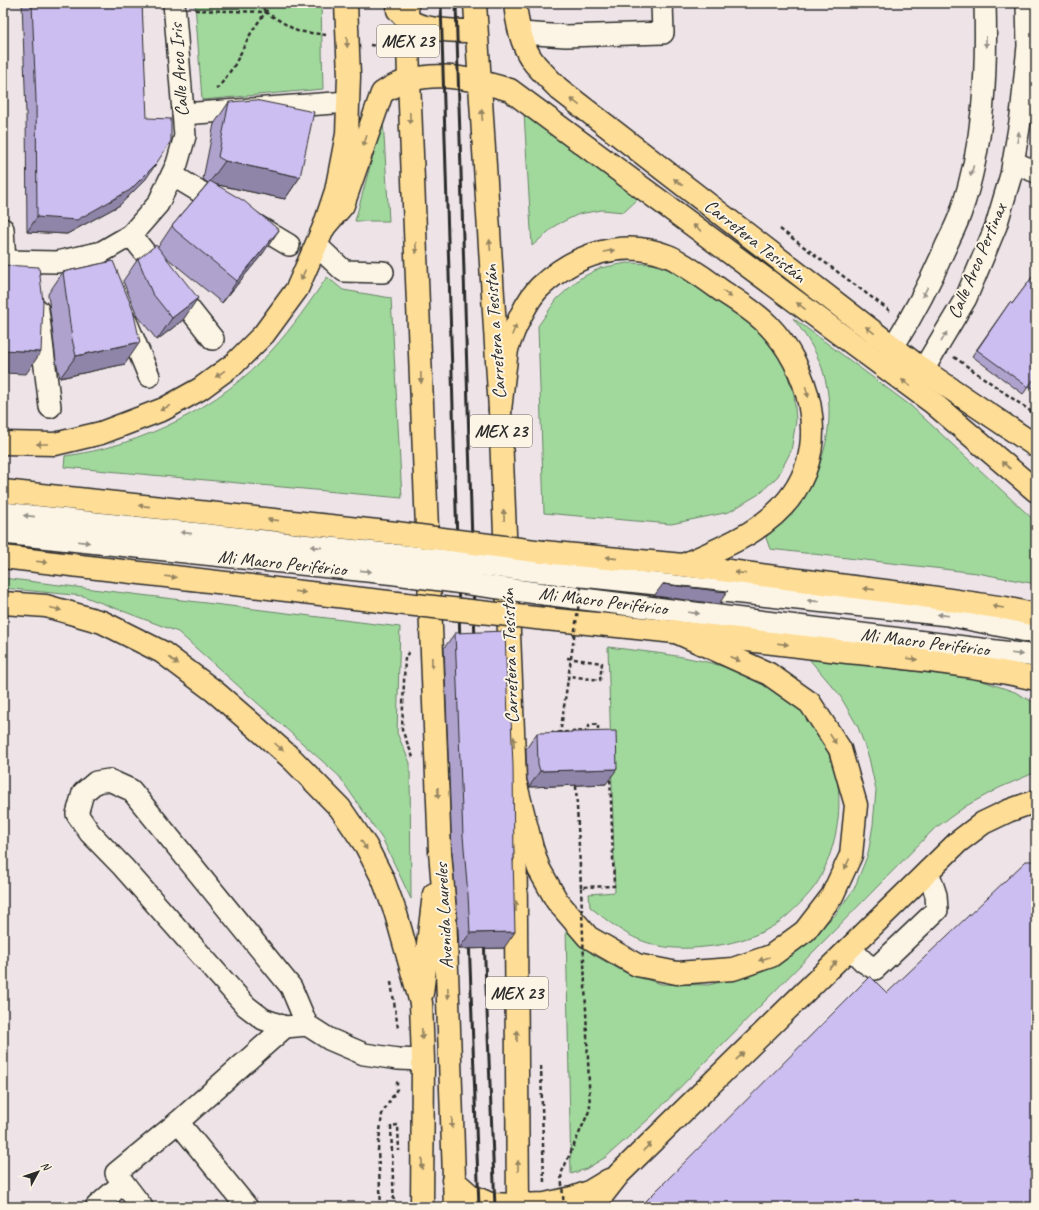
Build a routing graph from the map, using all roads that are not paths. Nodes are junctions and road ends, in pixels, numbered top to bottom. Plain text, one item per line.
1 (346, 3) edge
2 (392, 3) edge
3 (475, 3) edge
4 (515, 3) edge
5 (662, 3) edge
6 (985, 3) edge
7 (1027, 3) edge
8 (174, 6) edge
9 (408, 11) edge
10 (476, 31) junction
11 (520, 33) junction
12 (408, 80) junction
13 (480, 81) junction
14 (348, 102) junction
15 (191, 113) junction
16 (1013, 162) junction
17 (1036, 172) edge
18 (172, 175) junction
19 (3, 229) edge
20 (131, 236) junction
21 (320, 236) junction
22 (290, 245) dead end
23 (98, 253) junction
24 (4, 262) edge
25 (383, 272) dead end
26 (107, 274) edge
27 (34, 277) junction
28 (119, 303) edge
29 (213, 339) dead end
30 (893, 347) junction
31 (923, 370) junction
32 (149, 376) dead end
33 (50, 407) dead end
34 (500, 410) junction
35 (3, 443) edge
36 (1036, 446) edge
37 (3, 491) edge
38 (1036, 491) edge
39 (3, 514) edge
40 (3, 533) edge
41 (3, 557) edge
42 (543, 562) junction
43 (396, 565) junction
44 (683, 565) junction
45 (3, 603) edge
46 (1036, 615) edge
47 (674, 631) junction
48 (1036, 633) edge
49 (1036, 656) edge
50 (1036, 679) edge
51 (515, 781) junction
52 (1035, 801) edge
53 (440, 852) junction
54 (928, 872) junction
55 (850, 948) junction
56 (421, 1003) junction
57 (307, 1025) junction
58 (285, 1027) junction
59 (422, 1060) junction
60 (178, 1122) junction
61 (619, 1174) junction
62 (120, 1178) junction
63 (453, 1180) junction
64 (519, 1206) edge
65 (96, 1207) edge
66 (142, 1207) edge
67 (247, 1207) edge
68 (422, 1207) edge
69 (455, 1207) edge
70 (593, 1207) edge

1 -> 14 main road
2 - 9 main road
3 - 10 main road, Carretera a Tesistán / MEX 23
4 - 11 main road, Carretera Tesistán
5 - 11 street
6 -> 30 street, Calle Arco Pertinax
16 -> 7 street, Calle Arco Pertinax
8 - 15 street, Calle Arco Iris
9 - 10 main road
9 - 12 main road, MEX 23
10 - 13 main road, Carretera a Tesistán / MEX 23
30 -> 11 main road, Carretera Tesistán
12 - 13 main road
12 -> 21 main road
12 -> 53 main road, Avenida Laureles / MEX 23
34 -> 13 main road, Carretera a Tesistán / MEX 23
38 -> 13 main road
14 - 15 street
14 - 21 main road
15 - 18 street, Calle Arco Iris
16 - 17 street
31 -> 16 street, Calle Arco Pertinax
18 - 20 street
18 - 22 street
19 - 24 street
20 - 23 street
20 - 29 street
21 - 25 street
21 -> 35 main road
23 - 26 street
23 - 27 street
24 - 27 street
27 - 33 street
28 - 32 street
30 - 31 main road, Carretera Tesistán
31 - 36 main road, Carretera Tesistán
34 -> 44 main road
51 -> 34 main road, Carretera a Tesistán / MEX 23
42 -> 37 main road, bridge
43 -> 39 street, Mi Macro Periférico
40 -> 43 street, Mi Macro Periférico
41 -> 47 main road, bridge
42 - 43 street, Mi Macro Periférico, bridge
44 -> 42 main road
48 -> 42 street, Mi Macro Periférico
43 -> 49 street, Mi Macro Periférico, bridge
46 -> 44 main road
45 -> 56 main road, Avenida Laureles
47 -> 50 main road
47 -> 51 main road
64 -> 51 main road, MEX 23
52 - 54 main road
53 - 56 main road
53 -> 63 main road, Avenida Laureles / MEX 23
54 - 55 main road
54 - 55 street
61 -> 55 main road
56 -> 59 main road, Avenida Laureles
57 - 58 street
57 - 58 street
57 - 59 street
58 - 60 street
59 -> 68 main road, Avenida Laureles
60 - 62 street
60 - 67 street
61 - 64 main road
61 - 70 main road
62 - 65 street
62 - 66 street
63 - 64 main road
63 - 69 main road, Avenida Laureles / MEX 23

